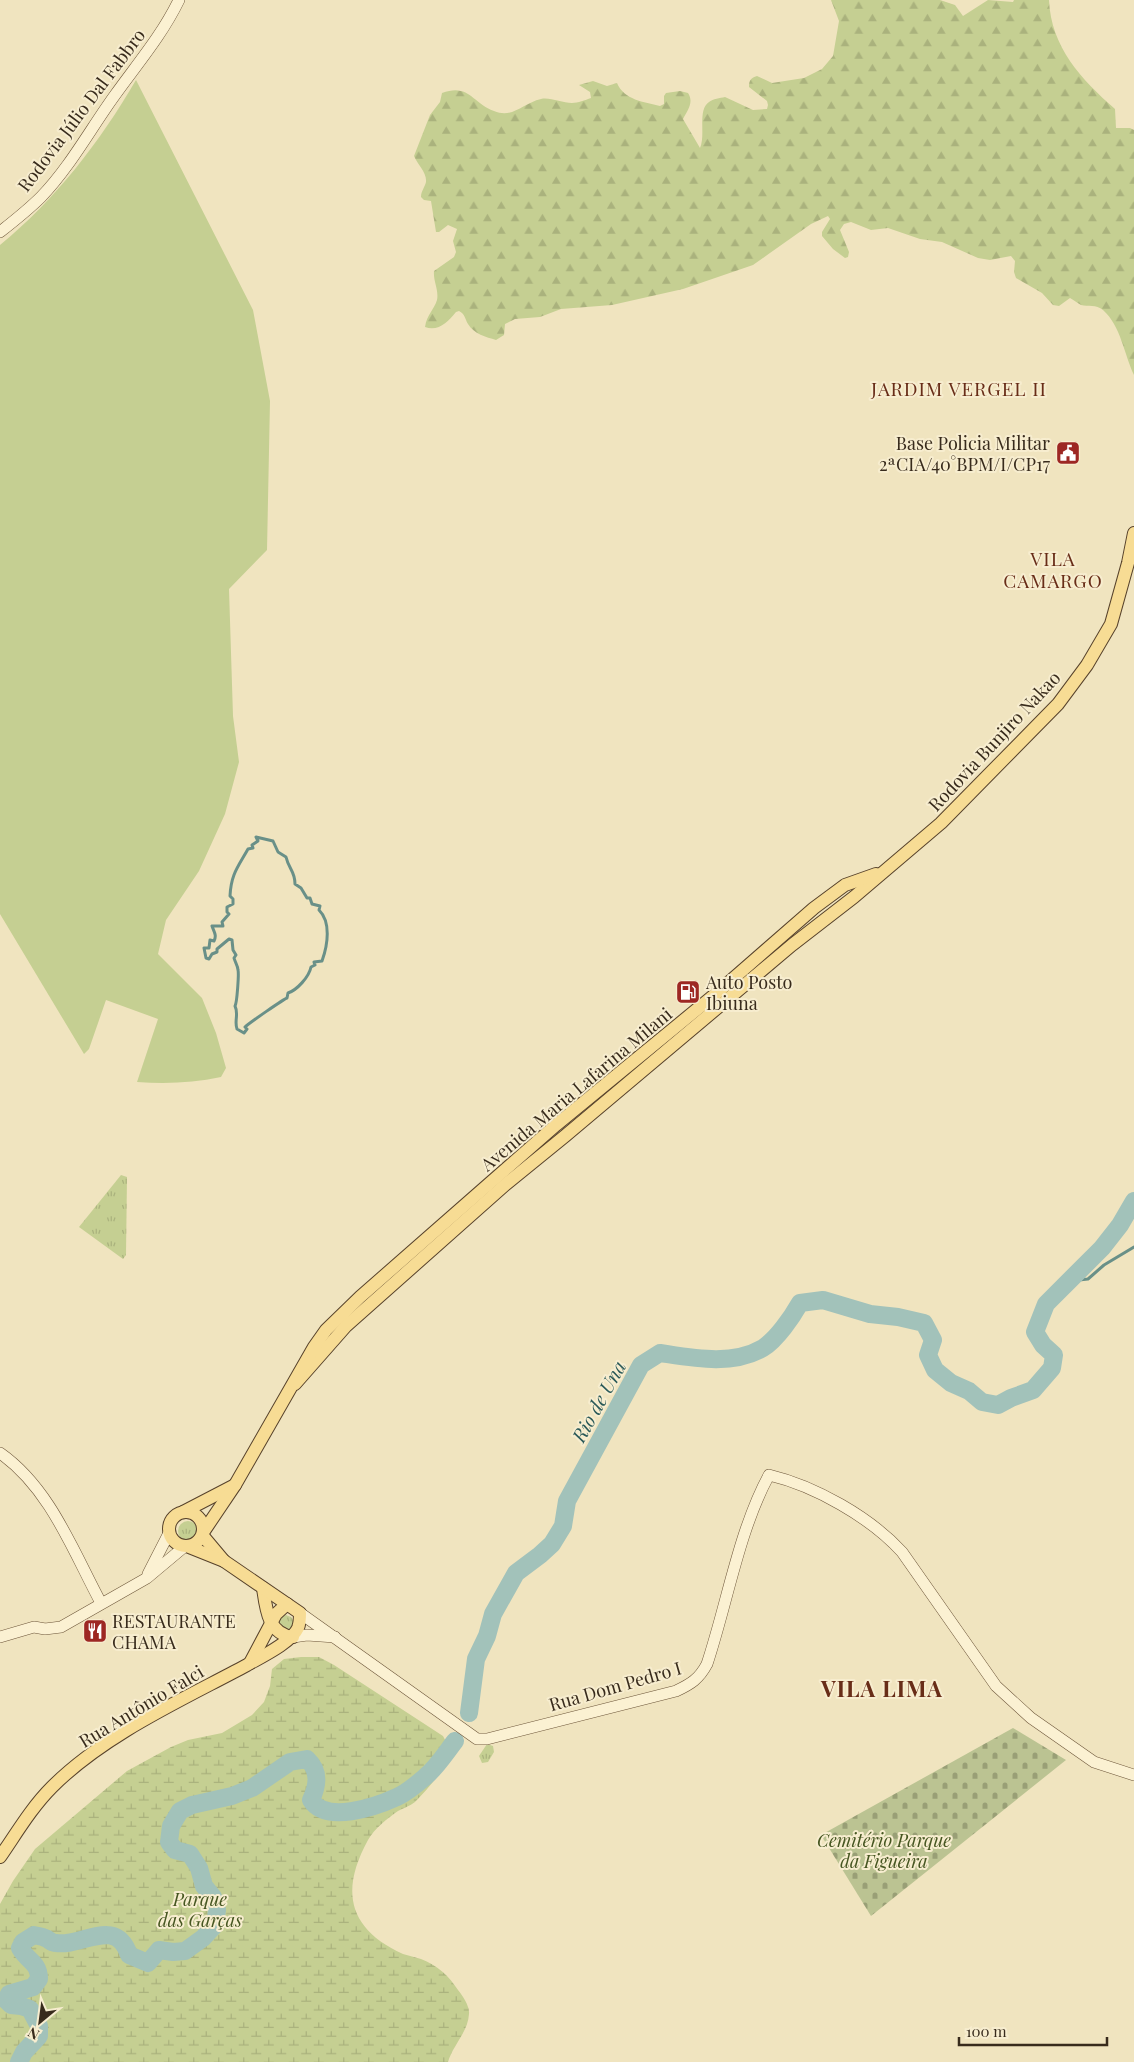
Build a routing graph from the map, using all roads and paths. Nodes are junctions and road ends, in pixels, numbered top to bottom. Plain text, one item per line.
1 (179, 0) edge
2 (0, 232) edge
3 (1134, 533) edge
4 (883, 871) junction
5 (556, 1125) junction
6 (565, 1136) junction
7 (295, 1384) junction
8 (0, 1453) edge
9 (235, 1485) junction
10 (182, 1512) junction
11 (169, 1533) junction
12 (203, 1534) junction
13 (186, 1547) junction
14 (224, 1561) junction
15 (147, 1578) junction
16 (264, 1588) junction
17 (101, 1603) junction
18 (287, 1604) junction
19 (300, 1613) junction
20 (271, 1623) junction
21 (0, 1637) edge
22 (293, 1637) junction
23 (336, 1638) junction
24 (250, 1663) junction
25 (1134, 1775) edge
26 (0, 1858) edge

1 - 2 street, Rodovia Júlio Dal Fabbro
3 - 4 main road, Rodovia Bunjiro Nakao
4 - 5 main road, Avenida Maria Lafarina Milani
4 - 6 main road, Avenida Maria Lafarina Milani
5 - 6 main road
5 - 7 main road, Avenida Maria Lafarina Milani
6 - 7 main road, Avenida Maria Lafarina Milani
7 - 9 main road, Avenida Maria Lafarina Milani
8 - 17 street
9 - 10 main road
9 - 12 main road, Avenida Maria Lafarina Milani
10 - 11 main road
10 - 12 main road
11 - 13 main road
11 - 15 street
12 - 13 main road
12 - 14 main road
13 - 14 main road
13 - 15 street
14 - 16 main road
15 - 17 street
16 - 18 main road
16 - 20 main road
17 - 21 street
18 - 19 main road
18 - 20 main road
19 - 22 main road
19 - 23 street
20 - 22 main road
20 - 24 main road
22 - 23 street
22 - 24 main road, Rua Antônio Falci
23 - 25 street, Rua Dom Pedro I
24 - 26 main road, Rua Antônio Falci

